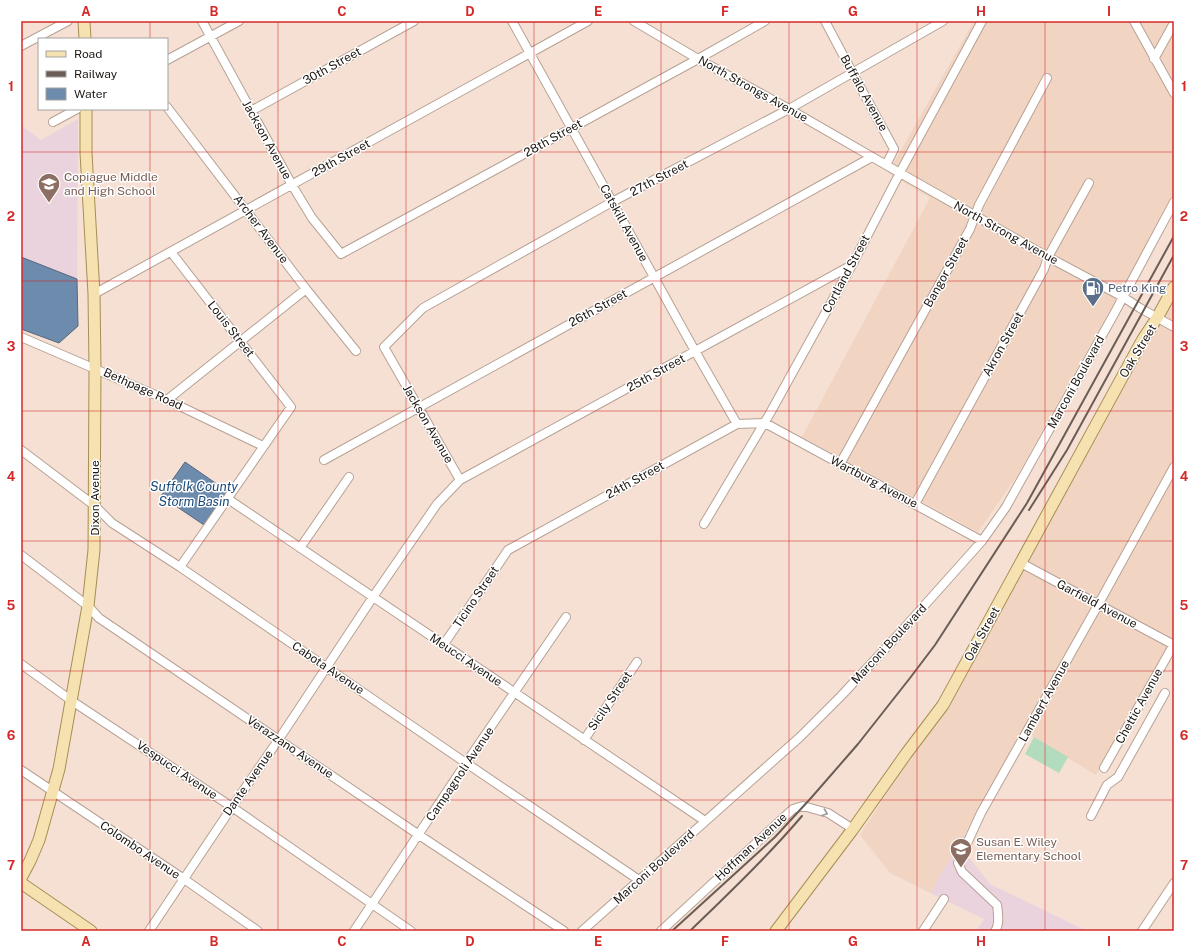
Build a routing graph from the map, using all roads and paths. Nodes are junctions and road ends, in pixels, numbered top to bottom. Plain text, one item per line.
1 (68, 21) edge
2 (84, 21) edge
3 (202, 21) edge
4 (239, 21) edge
5 (414, 21) edge
6 (512, 21) edge
7 (588, 21) edge
8 (634, 21) edge
9 (765, 21) edge
10 (825, 21) edge
11 (943, 21) edge
12 (982, 21) edge
13 (1134, 21) edge
14 (1174, 23) edge
15 (210, 36) junction
16 (85, 38) edge
17 (21, 46) edge
18 (530, 53) junction
19 (168, 59) edge
20 (698, 59) junction
21 (1154, 59) junction
22 (852, 72) junction
23 (1047, 78) dead end
24 (1174, 93) edge
25 (168, 108) edge
26 (789, 109) junction
27 (75, 110) edge
28 (86, 110) edge
29 (251, 111) junction
30 (53, 122) dead end
31 (571, 128) junction
32 (872, 157) junction
33 (886, 165) junction
34 (900, 173) junction
35 (1089, 183) dead end
36 (292, 185) junction
37 (612, 202) junction
38 (1174, 202) edge
39 (246, 210) junction
40 (975, 216) junction
41 (171, 252) junction
42 (341, 254) joint
43 (1048, 257) junction
44 (852, 265) junction
45 (654, 277) junction
46 (1174, 287) edge
47 (306, 289) junction
48 (94, 294) junction
49 (1123, 297) junction
50 (1157, 318) junction
51 (1174, 327) edge
52 (21, 337) edge
53 (240, 341) junction
54 (384, 347) joint
55 (356, 351) dead end
56 (695, 351) junction
57 (95, 368) junction
58 (167, 400) junction
59 (418, 407) junction
60 (765, 423) junction
61 (737, 424) junction
62 (263, 446) junction
63 (21, 450) edge
64 (324, 460) dead end
65 (840, 464) junction
66 (1174, 466) edge
67 (349, 477) dead end
68 (460, 480) junction
69 (228, 499) junction
70 (915, 504) junction
71 (95, 506) junction
72 (704, 524) dead end
73 (982, 541) junction
74 (300, 548) junction
75 (508, 550) joint
76 (21, 555) edge
77 (1021, 563) junction
78 (180, 567) junction
79 (373, 597) junction
80 (1098, 605) junction
81 (88, 606) junction
82 (566, 617) dead end
83 (444, 644) junction
84 (1174, 645) edge
85 (637, 662) dead end
86 (21, 664) edge
87 (327, 667) junction
88 (515, 693) junction
89 (1165, 693) dead end
90 (72, 701) junction
91 (279, 739) junction
92 (584, 740) junction
93 (466, 763) junction
94 (1104, 768) dead end
95 (21, 770) edge
96 (53, 792) junction
97 (232, 807) junction
98 (1091, 816) dead end
99 (705, 821) junction
100 (853, 829) junction
101 (419, 835) junction
102 (21, 878) edge
103 (184, 879) junction
104 (639, 880) junction
105 (21, 883) edge
106 (1174, 883) edge
107 (944, 899) dead end
108 (372, 904) junction
109 (91, 931) edge
110 (149, 931) edge
111 (258, 931) edge
112 (354, 931) edge
113 (411, 931) edge
114 (564, 931) edge
115 (582, 931) edge
116 (661, 931) edge
117 (776, 931) edge
118 (923, 931) edge
119 (995, 931) edge
120 (1142, 931) edge

1 - 17 street
2 - 16 main road
3 - 15 street, Jackson Avenue
4 - 15 street
5 - 29 street, 30th Street
6 - 18 street, Catskill Avenue
7 - 18 street, 29th Street
8 - 20 street, North Strongs Avenue
9 - 20 street, 28th Street
10 - 22 street, Buffalo Avenue
11 - 22 street, 27th Street
12 - 34 street, Cortland Street
13 - 21 street
14 - 21 street
15 - 19 street
15 - 29 street, Jackson Avenue
18 - 31 street, Catskill Avenue
18 - 36 street, 29th Street
20 - 26 street, North Strongs Avenue
20 - 31 street, 28th Street
21 - 24 street
22 - 26 street, 27th Street
22 - 33 street, Buffalo Avenue
23 - 40 street, Bangor Street
25 - 39 street, Archer Avenue
26 - 32 street, North Strongs Avenue
26 - 37 street, 27th Street
27 - 30 street
28 - 48 main road, Dixon Avenue
29 - 36 street, Jackson Avenue
31 - 37 street, Catskill Avenue
31 - 42 street, 28th Street
32 - 33 street, North Strong Avenue
32 - 45 street, 26th Street
33 - 34 street, North Strong Avenue
34 - 40 street, North Strong Avenue
34 - 44 street, Cortland Street
35 - 43 street, Akron Street
36 - 39 street, 29th Street
36 - 42 street, Jackson Avenue
37 - 45 street, Catskill Avenue
37 - 54 street, 27th Street
38 - 49 street, Marconi Boulevard
39 - 41 street, 29th Street
39 - 47 street, Archer Avenue
40 - 43 street, North Strong Avenue
40 - 65 street, Bangor Street
41 - 48 street, 29th Street
41 - 53 street, Louis Street
43 - 49 street, North Strong Avenue
43 - 70 street, Akron Street
44 - 56 street, 25th Street
44 - 60 street, Cortland Street
45 - 56 street, Catskill Avenue
45 - 59 street, 26th Street
46 - 50 main road, Oak Street
47 - 53 street
47 - 55 street, Archer Avenue
48 - 57 main road, Dixon Avenue
49 - 50 street, North Strong Avenue
49 - 73 street, Marconi Boulevard
50 - 51 street, North Strong Avenue
50 - 77 main road, Oak Street
52 - 57 street, Bethpage Road
53 - 58 street
53 - 62 street, Louis Street
54 - 59 street, Jackson Avenue
56 - 61 street, Catskill Avenue
56 - 68 street, 25th Street
57 - 58 street, Bethpage Road
57 - 71 main road, Dixon Avenue
58 - 62 street, Bethpage Road
59 - 64 street, 26th Street
59 - 68 street, Jackson Avenue
60 - 61 street, 24th Street
60 - 65 street, Wartburg Avenue
60 - 72 street, Cortland Street
61 - 75 street, 24th Street
62 - 69 street
63 - 71 street, Cabota Avenue
65 - 70 street, Wartburg Avenue
66 - 80 street, Lambert Avenue
67 - 74 street
68 - 79 street, Dante Avenue
69 - 74 street, Meucci Avenue
69 - 78 street
70 - 73 street, Wartburg Avenue
71 - 78 street, Cabota Avenue
71 - 81 main road, Dixon Avenue
73 - 99 street, Marconi Boulevard
74 - 79 street, Meucci Avenue
75 - 83 street, Ticino Street
76 - 81 street, Verazzano Avenue
77 - 80 street, Garfield Avenue
77 - 100 main road, Oak Street
78 - 87 street, Cabota Avenue
79 - 83 street, Meucci Avenue
79 - 87 street, Dante Avenue
80 - 84 street, Garfield Avenue
80 - 119 street, Lambert Avenue
81 - 90 main road, Dixon Avenue
81 - 91 street, Verazzano Avenue
82 - 88 street, Campagnoli Avenue
83 - 88 street, Meucci Avenue
84 - 94 street, Chettic Avenue
85 - 92 street, Sicily Street
86 - 90 street, Vespucci Avenue
87 - 91 street, Dante Avenue
87 - 93 street, Cabota Avenue
88 - 92 street, Meucci Avenue
88 - 93 street, Campagnoli Avenue
89 - 98 street
90 - 96 main road, Dixon Avenue
90 - 97 street, Vespucci Avenue
91 - 97 street, Dante Avenue
91 - 101 street, Verazzano Avenue
92 - 99 street, Meucci Avenue
93 - 101 street, Campagnoli Avenue
93 - 104 street, Cabota Avenue
95 - 96 street, Colombo Avenue
96 - 102 main road, Dixon Avenue
96 - 103 street, Colombo Avenue
97 - 103 street, Dante Avenue
97 - 108 street, Vespucci Avenue
99 - 104 street, Marconi Boulevard
116 -> 100 street, Hoffman Avenue
100 - 117 main road, Oak Street
101 - 108 street, Campagnoli Avenue
101 - 114 street, Verazzano Avenue
103 - 110 street, Dante Avenue
103 - 111 street, Colombo Avenue
104 - 115 street, Marconi Boulevard
105 - 109 main road
106 - 120 street
107 - 118 street
108 - 112 street, Campagnoli Avenue
108 - 113 street, Vespucci Avenue

